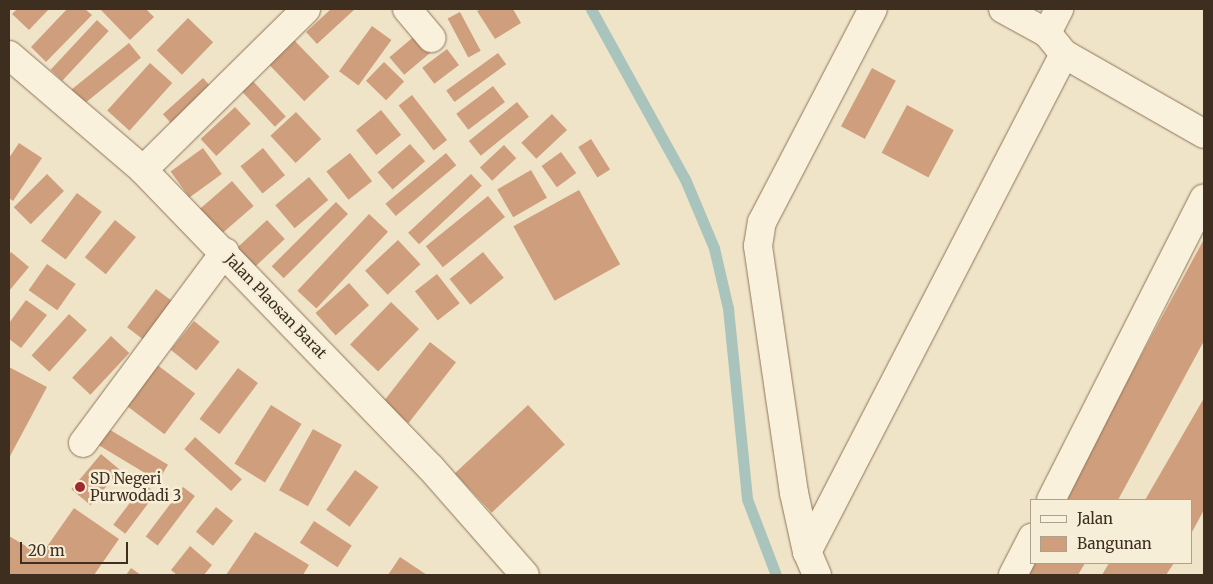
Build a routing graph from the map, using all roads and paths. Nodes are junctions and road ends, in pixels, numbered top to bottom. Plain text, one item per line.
1 (306, 9) edge
2 (407, 9) edge
3 (873, 9) edge
4 (1003, 9) edge
5 (1059, 9) edge
6 (1047, 33) junction
7 (430, 38) dead end
8 (1064, 54) junction
9 (9, 55) edge
10 (1202, 127) edge
11 (143, 170) junction
12 (1204, 200) edge
13 (225, 252) junction
14 (83, 443) dead end
15 (1052, 499) edge
16 (1030, 542) edge
17 (812, 564) edge
18 (525, 575) edge
19 (1013, 575) edge

1 - 11 street
2 - 7 street
3 - 17 street
4 - 6 street
5 - 6 street
6 - 8 street
8 - 10 street
8 - 17 street
9 - 11 street, Jalan Plaosan Barat
11 - 13 street, Jalan Plaosan Barat
12 - 15 street
13 - 14 street
13 - 18 street, Jalan Plaosan Barat
16 - 19 street

